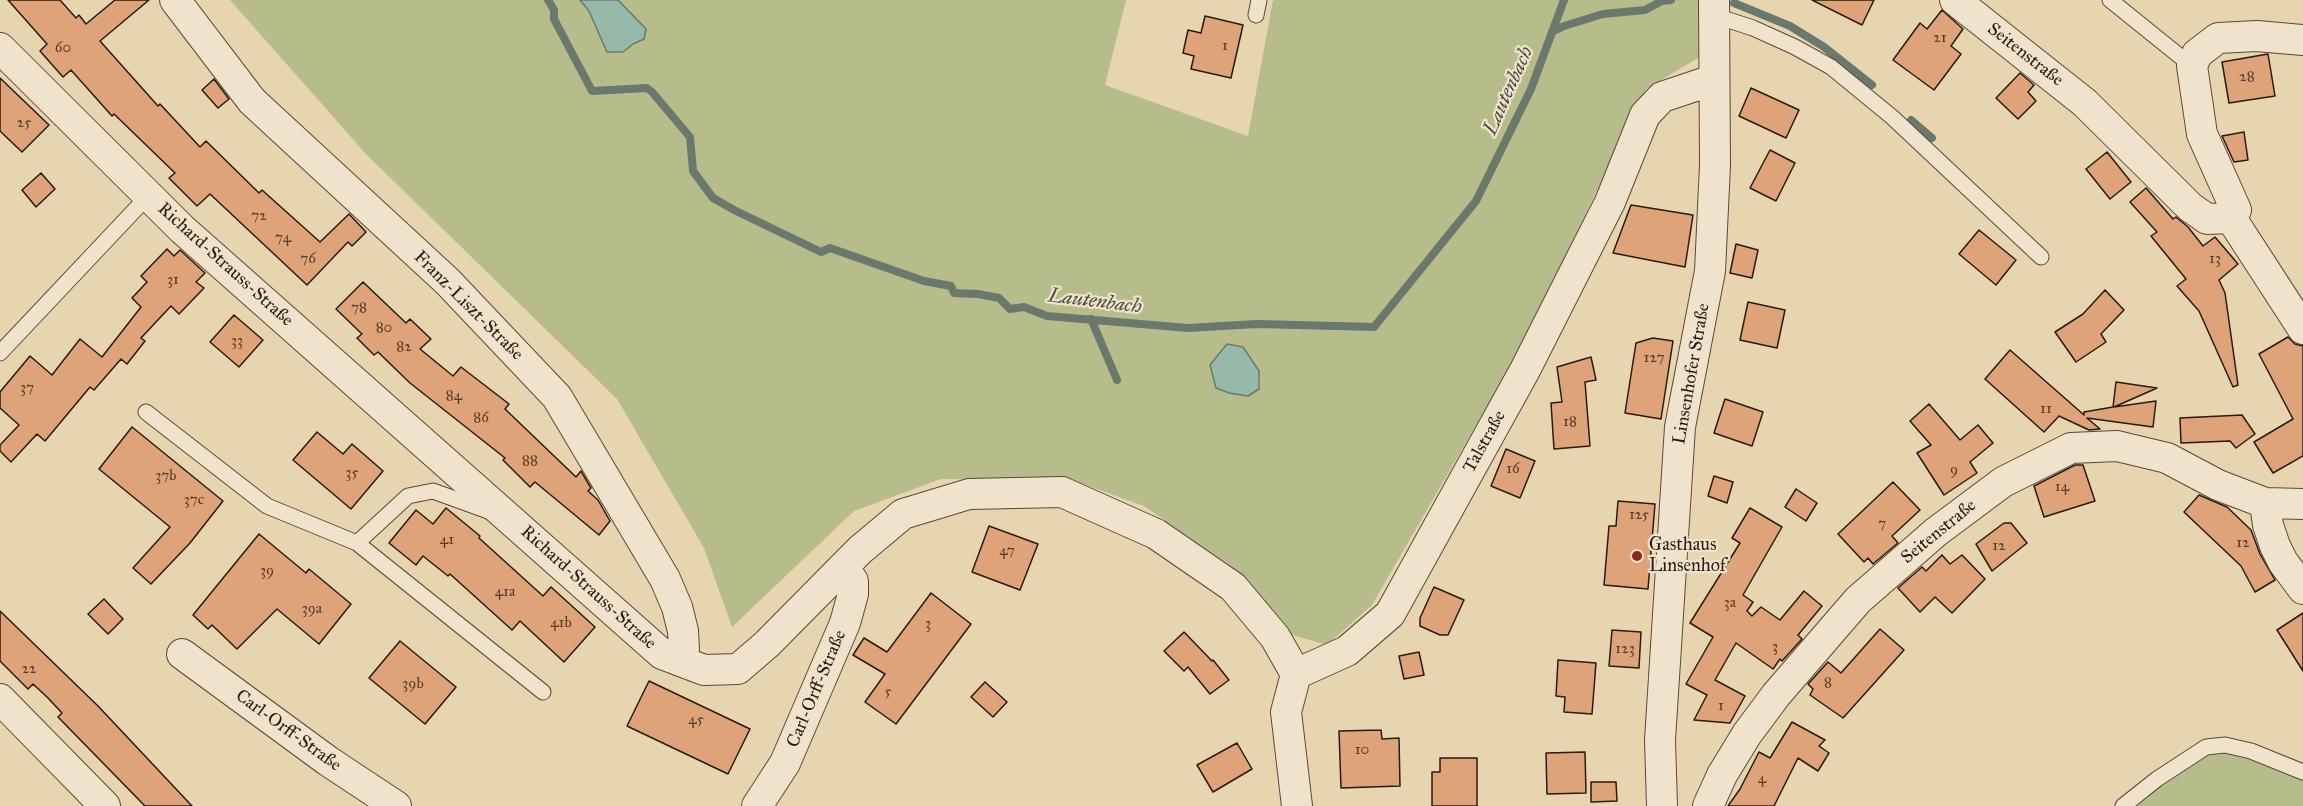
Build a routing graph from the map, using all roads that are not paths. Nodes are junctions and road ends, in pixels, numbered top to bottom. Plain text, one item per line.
1 (175, 0) edge
2 (1259, 0) edge
3 (1955, 0) edge
4 (2110, 0) edge
5 (1713, 7) edge
6 (1256, 15) dead end
7 (2303, 40) edge
8 (0, 48) edge
9 (2192, 66) junction
10 (1713, 80) junction
11 (149, 195) junction
12 (2231, 218) junction
13 (2041, 257) dead end
14 (2303, 329) edge
15 (0, 353) edge
16 (146, 412) dead end
17 (2265, 503) junction
18 (2303, 504) edge
19 (511, 519) junction
20 (357, 543) junction
21 (843, 567) junction
22 (2303, 589) edge
23 (182, 654) dead end
24 (680, 661) junction
25 (1296, 674) junction
26 (543, 692) dead end
27 (0, 699) edge
28 (2303, 772) edge
29 (105, 806) edge
30 (396, 806) edge
31 (757, 806) edge
32 (1297, 806) edge
33 (1662, 806) edge
34 (1708, 806) edge
35 (2123, 806) edge

1 - 24 street, Franz-Liszt-Straße
2 - 6 lane
3 - 12 street, Seitenstraße
4 - 9 lane
5 - 10 street, Linsenhofer Straße
5 - 13 lane, Linsenhofer Straße
7 - 9 street
8 - 11 street, Richard-Strauss-Straße
9 - 12 street
10 - 25 street, Talstraße
10 - 33 street, Linsenhofer Straße
11 - 15 lane
11 - 19 street, Richard-Strauss-Straße
12 - 14 street
16 - 20 lane
17 - 18 street, Seitenstraße
17 - 22 street
17 - 34 street, Seitenstraße
19 - 20 lane
19 - 24 street, Richard-Strauss-Straße
20 - 26 lane
21 - 24 street, Richard-Strauss-Straße
21 - 25 street, Richard-Strauss-Straße
21 - 31 street, Carl-Orff-Straße
23 - 30 street, Carl-Orff-Straße
25 - 32 street
27 - 29 street
28 - 35 lane

